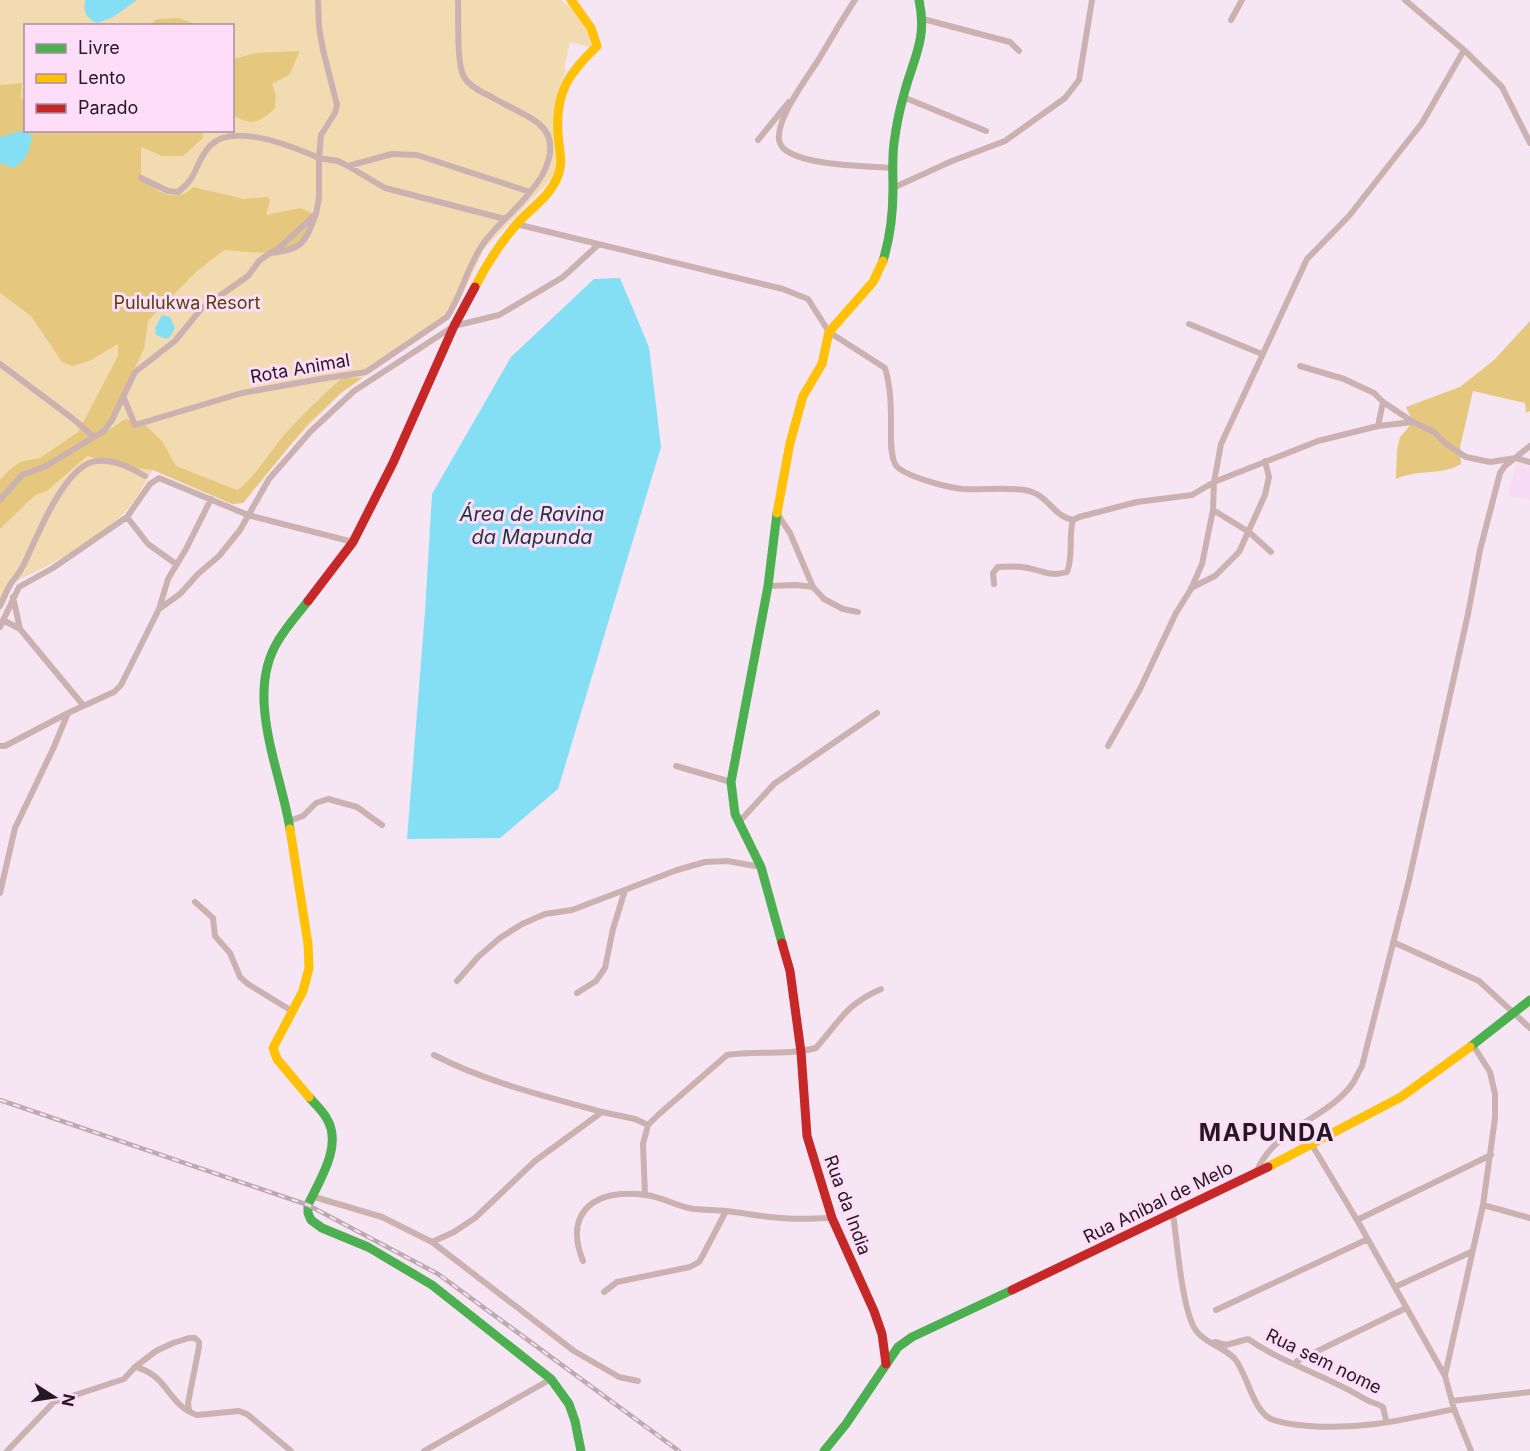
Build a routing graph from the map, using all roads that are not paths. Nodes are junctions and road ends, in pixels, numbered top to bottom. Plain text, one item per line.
1 (318, 0) edge
2 (459, 0) edge
3 (571, 0) edge
4 (855, 0) edge
5 (919, 0) edge
6 (1092, 0) edge
7 (1242, 0) edge
8 (1405, 0) edge
9 (923, 20) junction
10 (1231, 20) dead end
11 (1464, 50) junction
12 (1019, 51) dead end
13 (796, 95) junction
14 (903, 97) junction
15 (986, 130) dead end
16 (758, 140) dead end
17 (1530, 142) edge
18 (319, 158) junction
19 (348, 166) junction
20 (891, 168) junction
21 (141, 178) dead end
22 (893, 188) junction
23 (530, 192) junction
24 (316, 214) junction
25 (505, 219) junction
26 (516, 224) junction
27 (598, 245) junction
28 (270, 252) junction
29 (1189, 324) dead end
30 (454, 326) junction
31 (829, 332) junction
32 (1262, 354) junction
33 (0, 364) edge
34 (1300, 366) dead end
35 (123, 396) junction
36 (1383, 402) junction
37 (1413, 422) junction
38 (1378, 426) junction
39 (94, 437) junction
40 (1530, 446) edge
41 (1516, 458) junction
42 (1265, 461) junction
43 (1530, 462) edge
44 (145, 476) dead end
45 (1214, 482) junction
46 (211, 499) junction
47 (0, 500) edge
48 (1213, 510) junction
49 (777, 514) junction
50 (248, 515) junction
51 (127, 517) junction
52 (1073, 520) junction
53 (1249, 532) junction
54 (353, 542) junction
55 (1271, 552) dead end
56 (176, 564) junction
57 (994, 584) dead end
58 (768, 586) junction
59 (813, 587) junction
60 (1191, 589) junction
61 (13, 597) junction
62 (0, 606) edge
63 (159, 609) junction
64 (858, 612) dead end
65 (2, 624) edge
66 (20, 628) junction
67 (83, 705) junction
68 (68, 713) junction
69 (877, 713) dead end
70 (0, 746) edge
71 (1108, 746) dead end
72 (676, 766) dead end
73 (731, 782) junction
74 (289, 821) junction
75 (740, 821) junction
76 (382, 825) dead end
77 (761, 867) junction
78 (625, 890) junction
79 (0, 893) edge
80 (195, 902) dead end
81 (1393, 942) junction
82 (457, 981) dead end
83 (881, 989) dead end
84 (577, 993) dead end
85 (1530, 1000) edge
86 (292, 1011) junction
87 (1513, 1014) junction
88 (1530, 1028) edge
89 (1473, 1045) junction
90 (801, 1052) junction
91 (434, 1055) dead end
92 (602, 1112) junction
93 (648, 1125) junction
94 (1311, 1145) junction
95 (1491, 1155) junction
96 (1256, 1173) junction
97 (645, 1195) junction
98 (311, 1196) junction
99 (1483, 1205) junction
100 (726, 1211) junction
101 (1173, 1214) junction
102 (832, 1218) junction
103 (1530, 1218) edge
104 (1357, 1220) junction
105 (1368, 1239) junction
106 (432, 1242) junction
107 (1471, 1252) junction
108 (583, 1260) dead end
109 (1395, 1287) junction
110 (604, 1292) dead end
111 (1407, 1308) junction
112 (1216, 1310) dead end
113 (1206, 1340) junction
114 (1297, 1361) dead end
115 (886, 1365) junction
116 (135, 1366) junction
117 (1445, 1376) junction
118 (552, 1379) junction
119 (638, 1382) dead end
120 (1530, 1392) edge
121 (1452, 1401) junction
122 (1454, 1409) junction
123 (189, 1410) junction
124 (1386, 1420) dead end
125 (7, 1451) edge
126 (291, 1451) edge
127 (424, 1451) edge
128 (581, 1451) edge
129 (824, 1451) edge
130 (1472, 1451) edge

1 - 18 street
2 - 23 street, Rota Animal
3 - 26 street
4 - 13 street
5 - 9 street
6 - 22 street
7 - 10 street
8 - 11 street
9 - 12 street
9 - 14 street
11 - 17 street
11 - 32 street
13 - 16 street
13 - 20 street
14 - 15 street
14 - 20 street
18 - 19 street
18 - 21 street
18 - 24 street
19 - 23 street
19 - 25 street
20 - 22 street
22 - 31 street
23 - 25 street, Rota Animal
24 - 28 street
24 - 28 street
25 - 35 street, Rota Animal
26 - 27 street
26 - 30 street
27 - 30 street
27 - 31 street
28 - 35 street
29 - 32 street
30 - 50 street
30 - 54 street
31 - 49 street, Rua da India
31 - 52 street
32 - 45 street
33 - 39 street
34 - 36 street
35 - 39 street
36 - 37 street
36 - 38 street
37 - 38 street
37 - 41 street
38 - 42 street
39 - 47 street
40 - 41 street
41 - 43 street
41 - 81 street
42 - 45 street
42 - 53 street
44 - 62 street
45 - 48 street
45 - 52 street
46 - 50 street
46 - 51 street
46 - 56 street
48 - 53 street
48 - 60 street
49 - 58 street, Rua da India
49 - 59 street
50 - 54 street
50 - 63 street
51 - 56 street
51 - 61 street
52 - 57 street
53 - 55 street
53 - 60 street
54 - 74 street
56 - 63 street
58 - 59 street
58 - 73 street, Rua da India
59 - 64 street
60 - 71 street
61 - 65 street
61 - 66 street
63 - 67 street
65 - 66 street
66 - 67 street
67 - 68 street
68 - 70 street
68 - 79 street
69 - 75 street
72 - 73 street
73 - 75 street, Rua da India
74 - 76 street
74 - 86 street
75 - 77 street, Rua da India
77 - 78 street
77 - 90 street, Rua da India
78 - 82 street
78 - 84 street
80 - 86 street
81 - 87 street
81 - 96 street
83 - 90 street
85 - 87 street, Rua Aníbal de Melo
86 - 98 street
87 - 88 street
87 - 89 street, Rua Aníbal de Melo
89 - 94 street, Rua Aníbal de Melo
89 - 95 street
90 - 93 street
90 - 102 street, Rua da India
91 - 92 street
92 - 93 street
92 - 106 street
93 - 97 street
94 - 96 street, Rua Aníbal de Melo
94 - 104 street
95 - 99 street
95 - 104 street
96 - 101 street, Rua Aníbal de Melo
97 - 100 street
97 - 108 street
98 - 106 street
98 - 118 street
99 - 103 street
99 - 107 street
100 - 102 street
100 - 110 street
101 - 113 street
101 - 115 street, Rua Aníbal de Melo
102 - 115 street, Rua da India
104 - 105 street
105 - 109 street
105 - 112 street
106 - 119 street
107 - 109 street
107 - 117 street
109 - 111 street
111 - 114 street
111 - 117 street
113 - 122 street
113 - 124 street, Rua sem nome
115 - 129 street, Rua Aníbal de Melo
116 - 123 street
116 - 123 street
116 - 125 street
117 - 121 street
118 - 127 street
118 - 128 street
120 - 121 street
121 - 122 street
122 - 130 street
123 - 126 street

